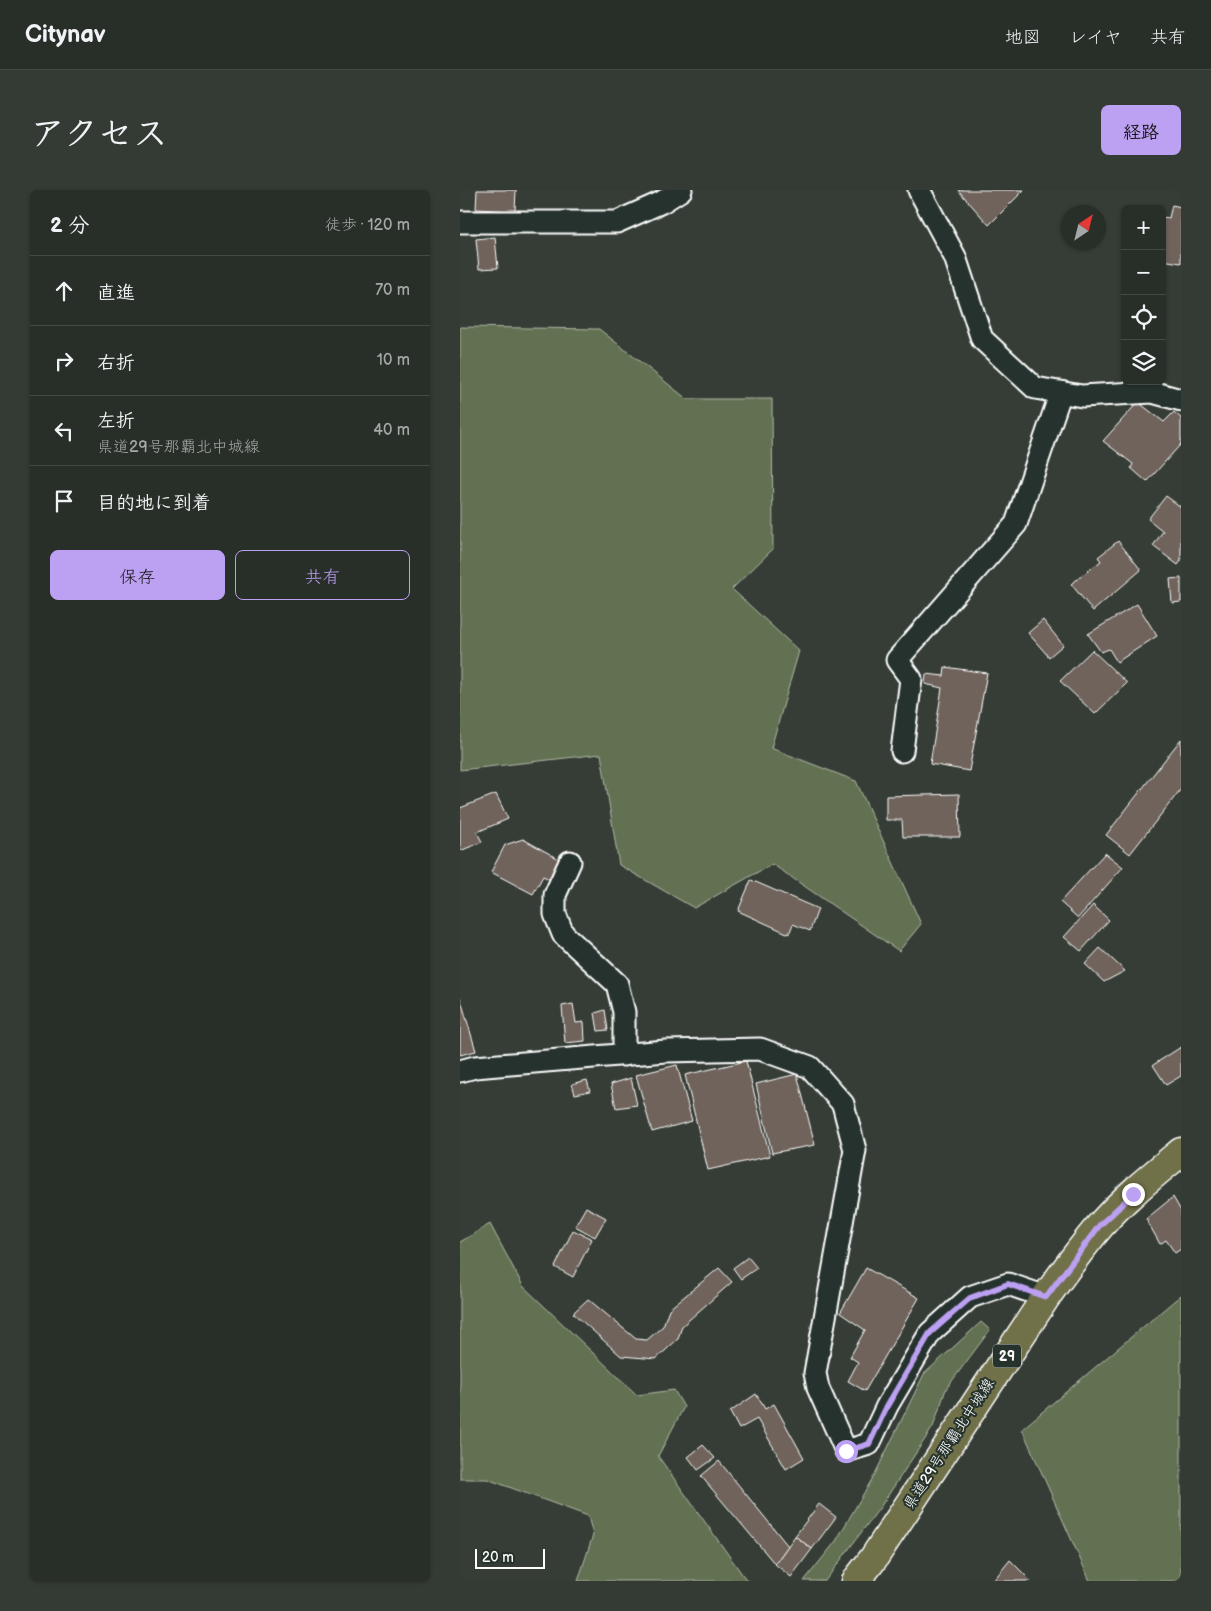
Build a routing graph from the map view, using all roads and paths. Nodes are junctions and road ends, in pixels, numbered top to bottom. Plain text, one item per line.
1 (681, 190) edge
2 (919, 190) edge
3 (460, 222) edge
4 (1062, 392) junction
5 (1181, 400) edge
6 (902, 751) dead end
7 (570, 862) dead end
8 (624, 1055) junction
9 (460, 1071) edge
10 (1181, 1152) edge
11 (1046, 1297) junction
12 (856, 1581) edge

1 - 3 street
2 - 4 street
4 - 5 street
4 - 6 street
7 - 8 street
8 - 9 street
8 - 11 street
10 - 11 main road, 県道29号那覇北中城線 / 29
11 - 12 main road, 県道29号那覇北中城線 / 29

